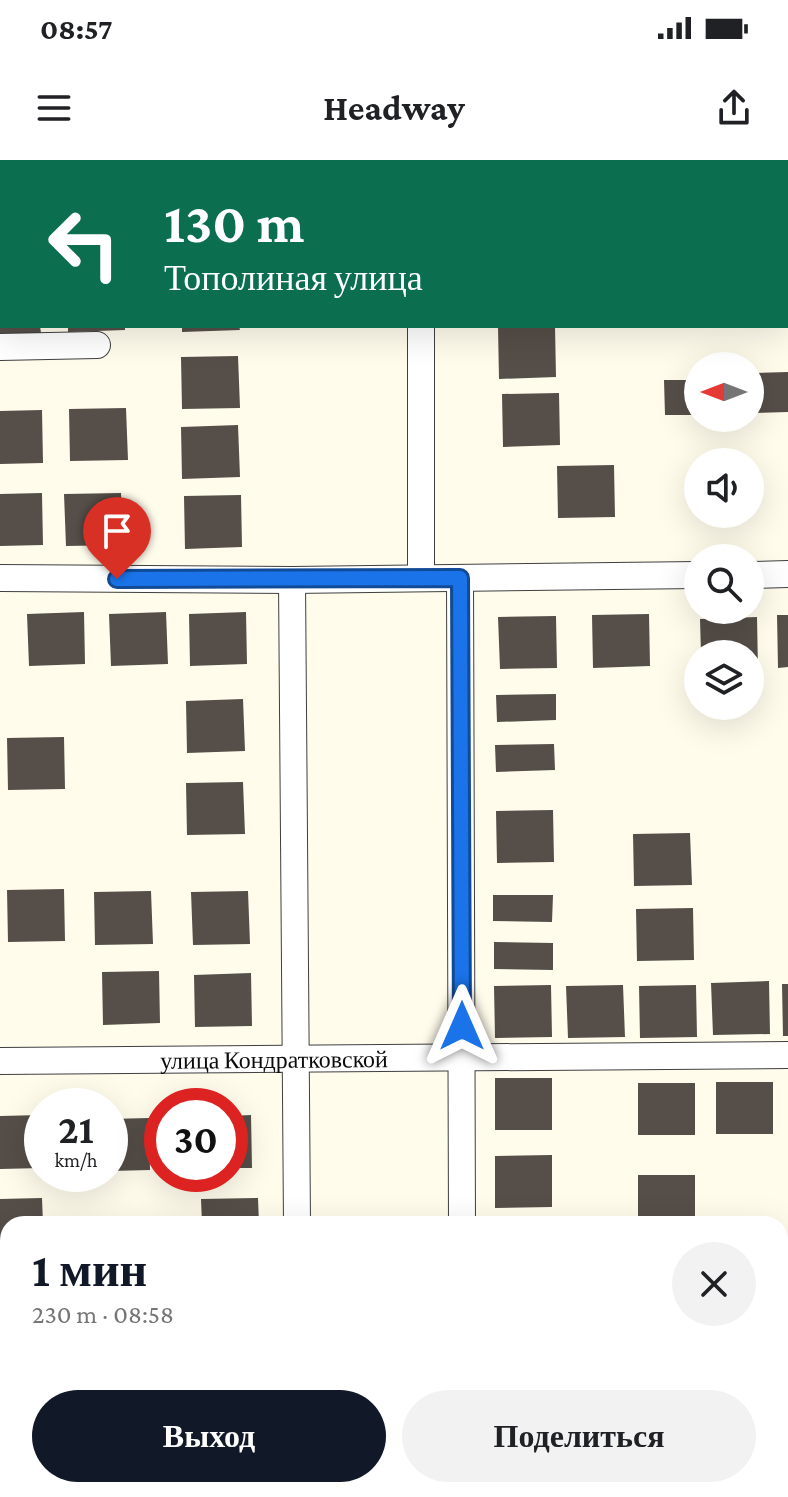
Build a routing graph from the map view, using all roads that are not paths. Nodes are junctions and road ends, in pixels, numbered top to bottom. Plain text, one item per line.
1 (421, 328) edge
2 (97, 345) dead end
3 (0, 347) edge
4 (788, 574) edge
5 (684, 575) edge
6 (764, 575) edge
7 (421, 577) junction
8 (0, 578) edge
9 (460, 578) junction
10 (292, 580) junction
11 (788, 1055) edge
12 (463, 1058) junction
13 (296, 1059) junction
14 (0, 1061) edge
15 (297, 1216) edge
16 (462, 1216) edge

1 - 7 street
2 - 3 street
4 - 6 street
5 - 9 street
7 - 9 street
7 - 10 street
8 - 10 street
9 - 12 street
10 - 13 street
11 - 12 street, улица Кондратковской
12 - 13 street, улица Кондратковской
12 - 16 street
13 - 14 street, улица Кондратковской
13 - 15 street

